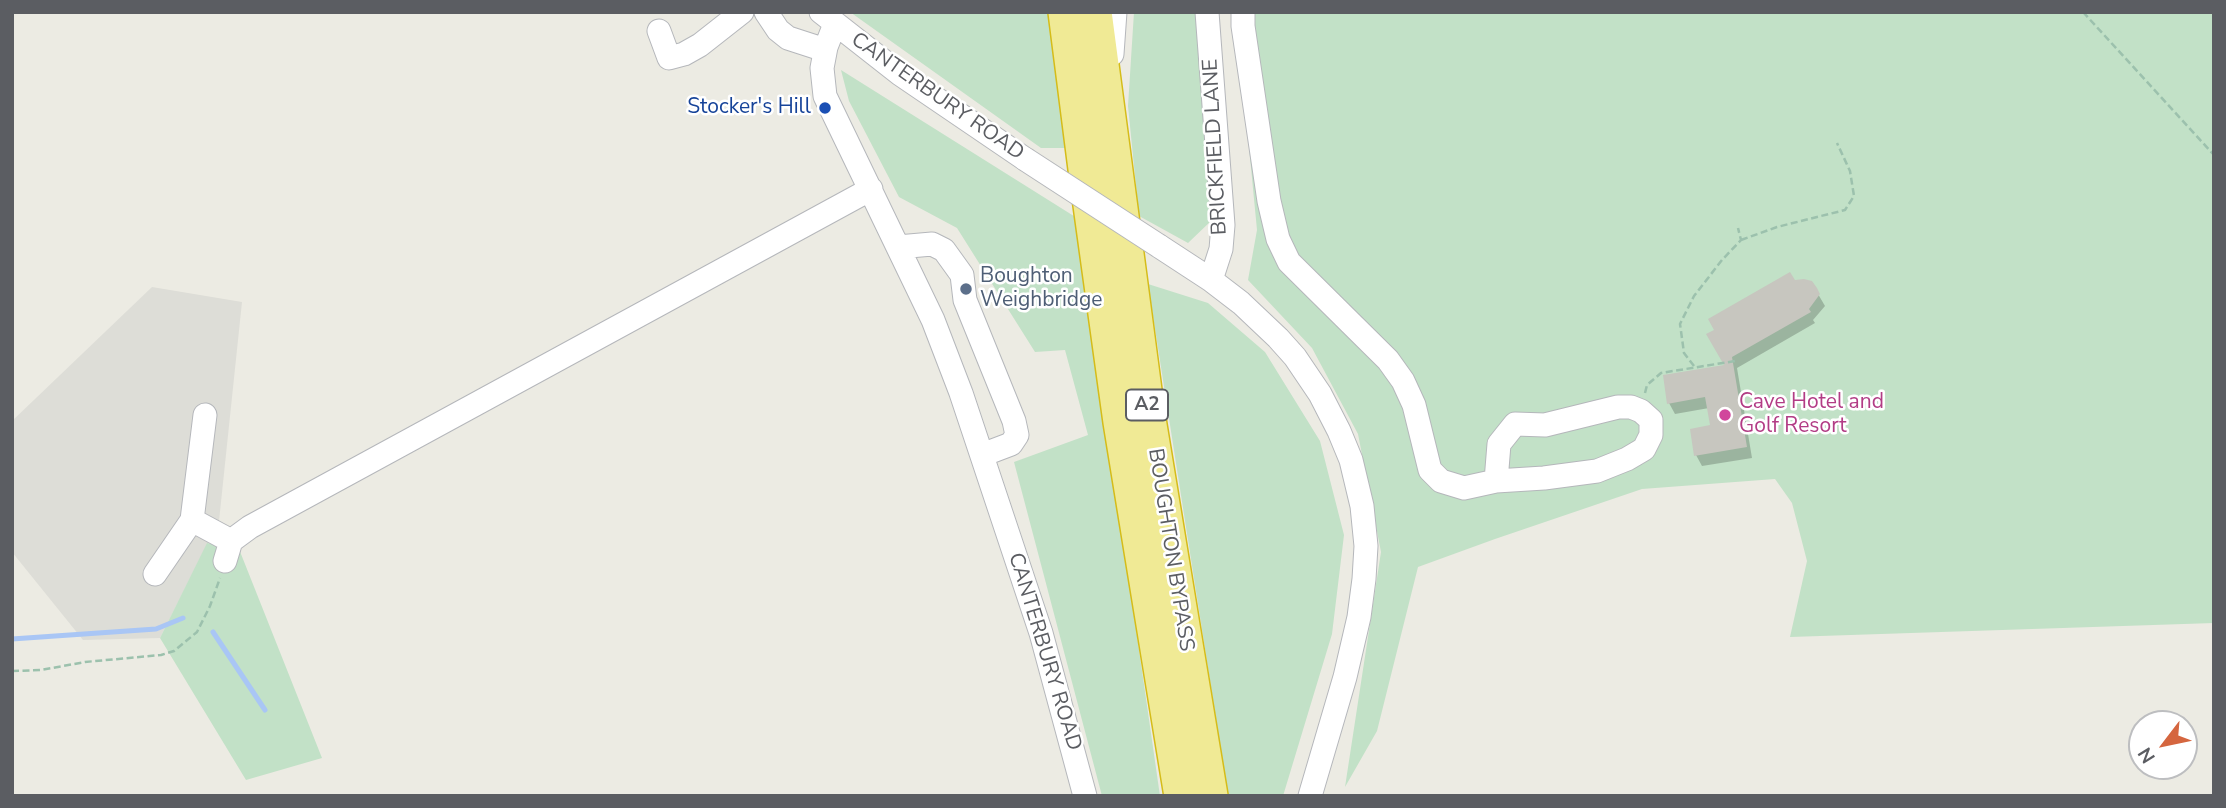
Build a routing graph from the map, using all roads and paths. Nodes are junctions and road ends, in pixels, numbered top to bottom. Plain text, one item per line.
1 (742, 12) edge
2 (766, 12) edge
3 (1065, 12) edge
4 (1095, 12) edge
5 (1115, 12) edge
6 (1207, 12) edge
7 (1244, 12) edge
8 (2083, 12) edge
9 (828, 18) edge
10 (659, 31) dead end
11 (825, 50) junction
12 (1837, 143) dead end
13 (2214, 155) edge
14 (1113, 159) junction
15 (871, 189) junction
16 (1738, 228) dead end
17 (1741, 240) junction
18 (898, 247) junction
19 (1211, 280) junction
20 (1735, 361) dead end
21 (1694, 366) junction
22 (1641, 411) junction
23 (205, 415) dead end
24 (982, 455) junction
25 (1496, 481) junction
26 (192, 520) junction
27 (228, 551) junction
28 (155, 573) dead end
29 (12, 671) edge
30 (1086, 796) edge
31 (1181, 796) edge
32 (1211, 796) edge
33 (1310, 796) edge

1 - 10 street
2 - 11 street
3 - 31 highway, BOUGHTON BYPASS / A2
4 - 14 highway, BOUGHTON BYPASS / A2
5 - 14 street
6 - 19 street, BRICKFIELD LANE
7 - 25 street
8 - 13 path
9 - 11 street, CANTERBURY ROAD
9 - 19 street, CANTERBURY ROAD, bridge
11 - 15 street, CANTERBURY ROAD
12 - 17 path
14 - 32 highway, BOUGHTON BYPASS / A2
15 - 18 street, CANTERBURY ROAD
15 - 27 street
16 - 17 path
17 - 21 path
18 - 24 street, CANTERBURY ROAD
18 - 24 street
19 - 33 street, CANTERBURY ROAD
20 - 21 path
21 - 22 path
22 - 25 street
22 - 25 street
23 - 26 street
24 - 30 street, CANTERBURY ROAD
26 - 27 street
26 - 28 street
27 - 29 path

